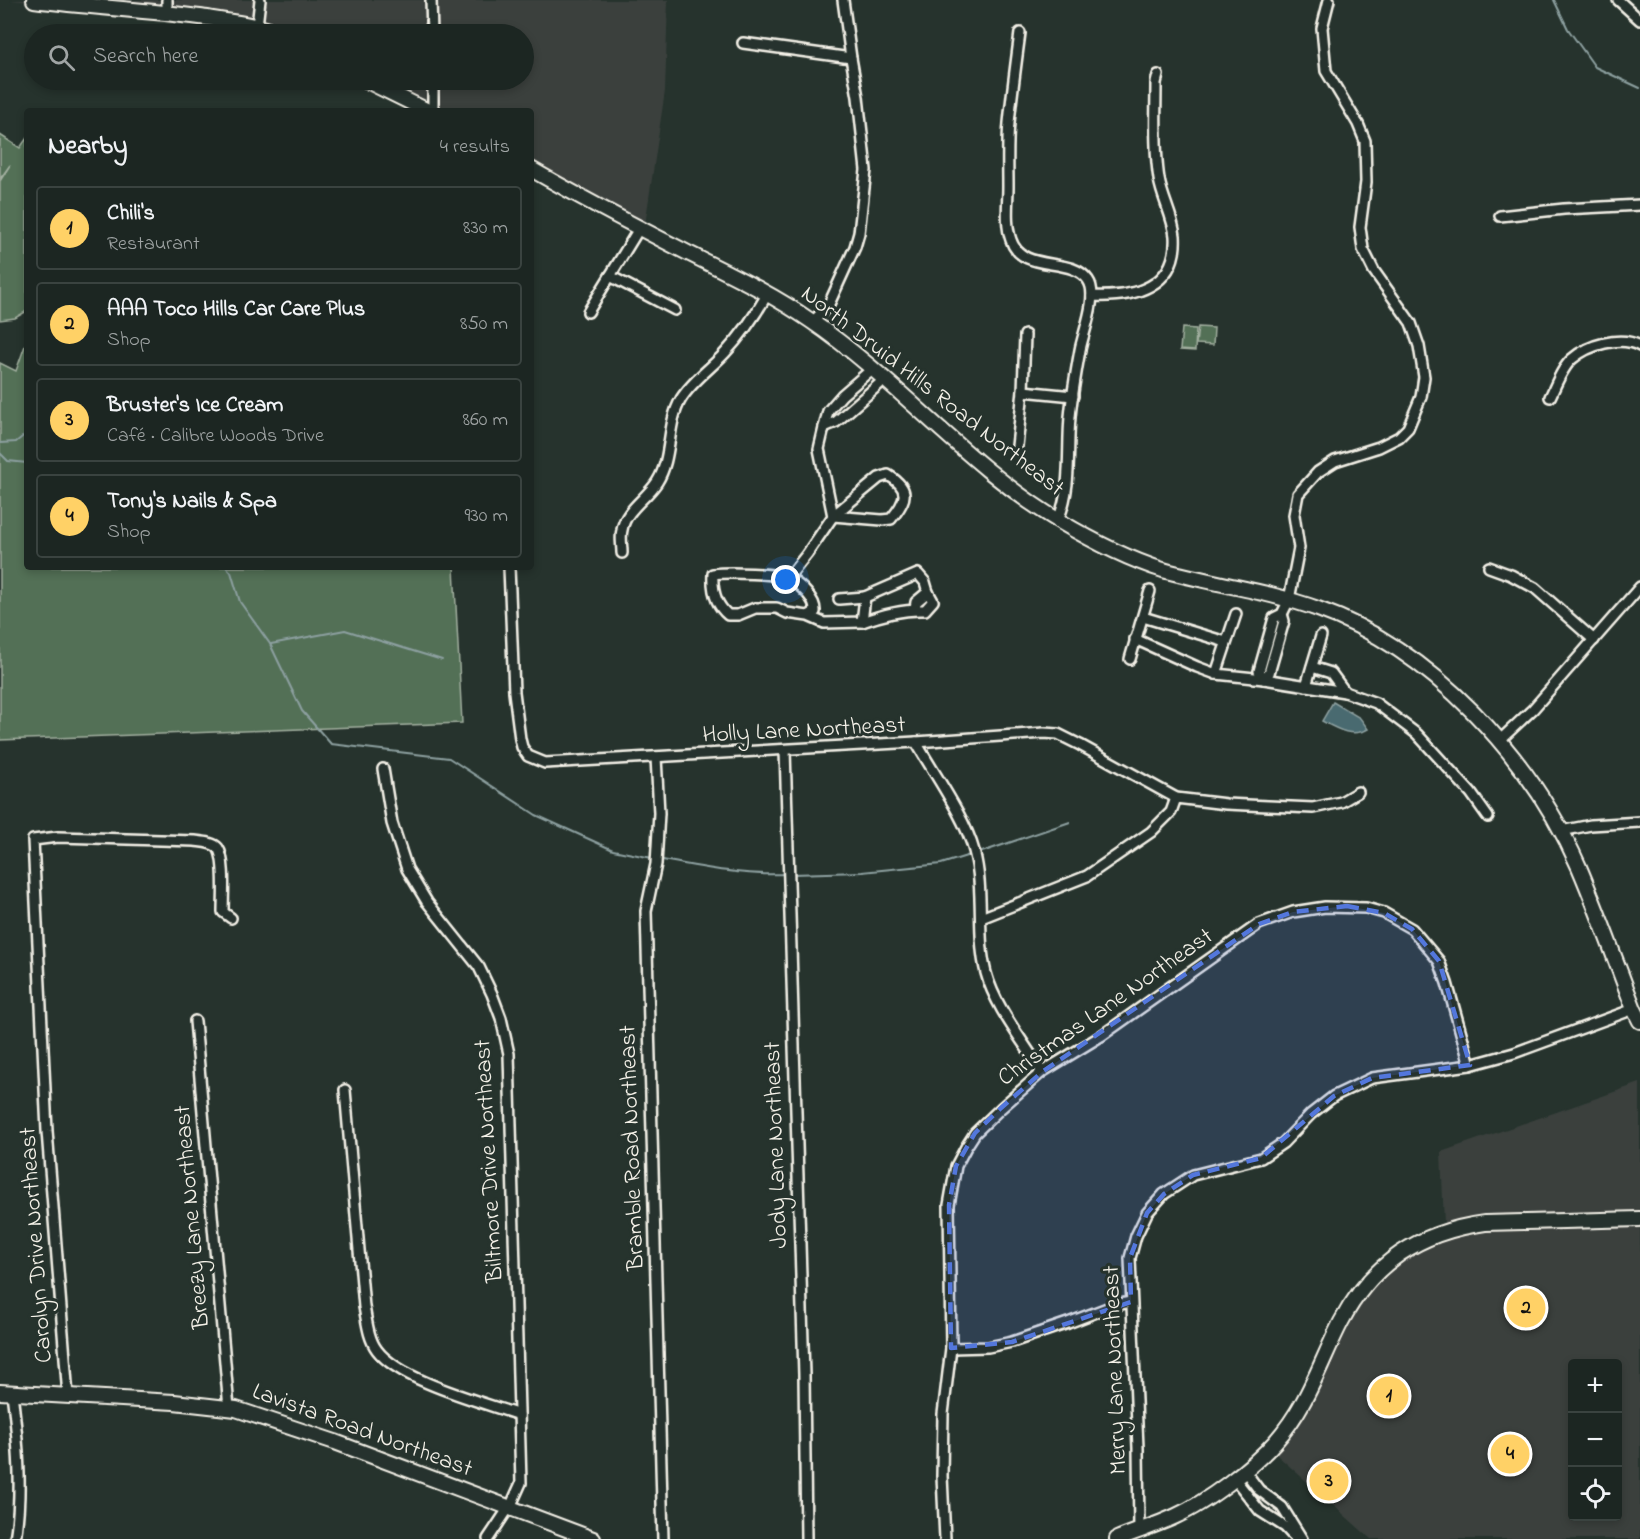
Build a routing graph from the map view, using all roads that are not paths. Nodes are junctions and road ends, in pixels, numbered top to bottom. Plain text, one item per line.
1 (34, 0) edge
2 (260, 0) edge
3 (431, 0) edge
4 (843, 0) edge
5 (1329, 0) edge
6 (1618, 0) edge
7 (167, 6) edge
8 (1640, 20) edge
9 (248, 24) edge
10 (257, 24) edge
11 (432, 24) edge
12 (1020, 33) dead end
13 (743, 43) dead end
14 (851, 58) junction
15 (1158, 75) dead end
16 (385, 90) edge
17 (433, 90) edge
18 (422, 108) edge
19 (433, 108) edge
20 (534, 174) edge
21 (1640, 205) edge
22 (1500, 216) dead end
23 (640, 227) junction
24 (610, 276) junction
25 (768, 293) junction
26 (1092, 296) junction
27 (675, 310) dead end
28 (588, 312) dead end
29 (813, 322) junction
30 (1025, 335) dead end
31 (1640, 346) edge
32 (872, 369) junction
33 (884, 380) junction
34 (1023, 392) junction
35 (1073, 396) junction
36 (1550, 397) dead end
37 (824, 427) junction
38 (1017, 446) dead end
39 (832, 516) junction
40 (1058, 520) junction
41 (622, 553) dead end
42 (1489, 567) dead end
43 (509, 570) edge
44 (788, 578) junction
45 (1640, 587) edge
46 (1150, 591) dead end
47 (865, 597) junction
48 (839, 599) dead end
49 (1289, 600) junction
50 (1236, 614) dead end
51 (808, 616) junction
52 (1143, 617) junction
53 (862, 622) junction
54 (1321, 636) dead end
55 (1135, 639) junction
56 (1594, 640) junction
57 (1226, 642) junction
58 (1130, 659) dead end
59 (1312, 667) junction
60 (1216, 674) junction
61 (1264, 679) junction
62 (1306, 686) junction
63 (1345, 692) junction
64 (1499, 741) junction
65 (916, 742) junction
66 (786, 750) junction
67 (656, 757) junction
68 (383, 769) dead end
69 (1358, 792) dead end
70 (1176, 798) junction
71 (1488, 817) dead end
72 (1640, 822) edge
73 (1561, 831) junction
74 (231, 918) dead end
75 (981, 918) junction
76 (1637, 1015) edge
77 (195, 1022) dead end
78 (1470, 1065) junction
79 (1042, 1072) junction
80 (345, 1090) dead end
81 (1640, 1219) edge
82 (1131, 1302) junction
83 (951, 1348) junction
84 (6, 1393) edge
85 (68, 1396) junction
86 (229, 1408) junction
87 (519, 1415) junction
88 (1239, 1474) junction
89 (509, 1508) junction
90 (1139, 1530) junction
91 (15, 1539) edge
92 (488, 1539) edge
93 (593, 1539) edge
94 (663, 1539) edge
95 (806, 1539) edge
96 (945, 1539) edge
97 (1117, 1539) edge
98 (1296, 1539) edge
99 (1303, 1539) edge

1 - 7 main road
2 - 10 street
3 - 11 street
4 - 14 street
5 - 49 street
6 - 8 street
7 - 9 main road
12 - 26 street
13 - 14 street
14 - 29 street
15 - 26 street
16 - 18 main road
17 - 19 street
20 - 23 main road, North Druid Hills Road Northeast
21 - 22 street
23 - 24 street
23 - 25 main road, North Druid Hills Road Northeast
24 - 27 street
24 - 28 street
25 - 29 main road, North Druid Hills Road Northeast
25 - 41 street
26 - 35 street
29 - 32 main road, North Druid Hills Road Northeast
30 - 34 street
31 - 36 street
32 - 33 main road, North Druid Hills Road Northeast
32 - 37 street
33 - 37 street
33 - 40 main road, North Druid Hills Road Northeast
34 - 35 street
34 - 38 street
35 - 40 street
37 - 39 street
39 - 39 street
39 - 44 street
40 - 49 main road, North Druid Hills Road Northeast
42 - 56 street
43 - 67 street, Holly Lane Northeast
44 - 51 street
44 - 51 street
45 - 56 street
46 - 52 street
47 - 48 street
47 - 53 street
47 - 53 street
49 - 61 street
49 - 64 main road, North Druid Hills Road Northeast
50 - 57 street
51 - 53 street
52 - 55 street
52 - 57 street
54 - 59 street
55 - 58 street
55 - 60 street
56 - 64 street
57 - 60 street
59 - 62 street
59 - 63 street
60 - 61 street
61 - 62 street
62 - 63 street
63 - 71 street
64 - 73 main road, North Druid Hills Road Northeast
65 - 66 street, Holly Lane Northeast
65 - 70 street
65 - 75 street, Holly Lane Northeast
66 - 67 street, Holly Lane Northeast
66 - 95 street, Jody Lane Northeast
67 - 94 street, Bramble Road Northeast
68 - 87 street, Biltmore Drive Northeast
69 - 70 street
70 - 75 street
72 - 73 street
73 - 76 main road, North Druid Hills Road Northeast
74 - 85 street, Carolyn Drive Northeast
75 - 79 street, Holly Lane Northeast
76 - 78 street, Merry Lane Northeast
77 - 86 street, Breezy Lane Northeast
78 - 79 street, Christmas Lane Northeast
78 - 82 street, Merry Lane Northeast
79 - 83 street, Christmas Lane Northeast
80 - 87 street
81 - 88 main road
82 - 83 street
82 - 90 street, Merry Lane Northeast
83 - 96 street, Christmas Lane Northeast
84 - 85 main road, Lavista Road Northeast
84 - 91 street
85 - 86 main road, Lavista Road Northeast
86 - 89 main road, Lavista Road Northeast
87 - 89 street, Biltmore Drive Northeast
88 - 90 main road
88 - 98 street
88 - 99 street
89 - 92 street, Biltmore Drive Northeast
89 - 93 main road, Lavista Road Northeast
90 - 97 main road

